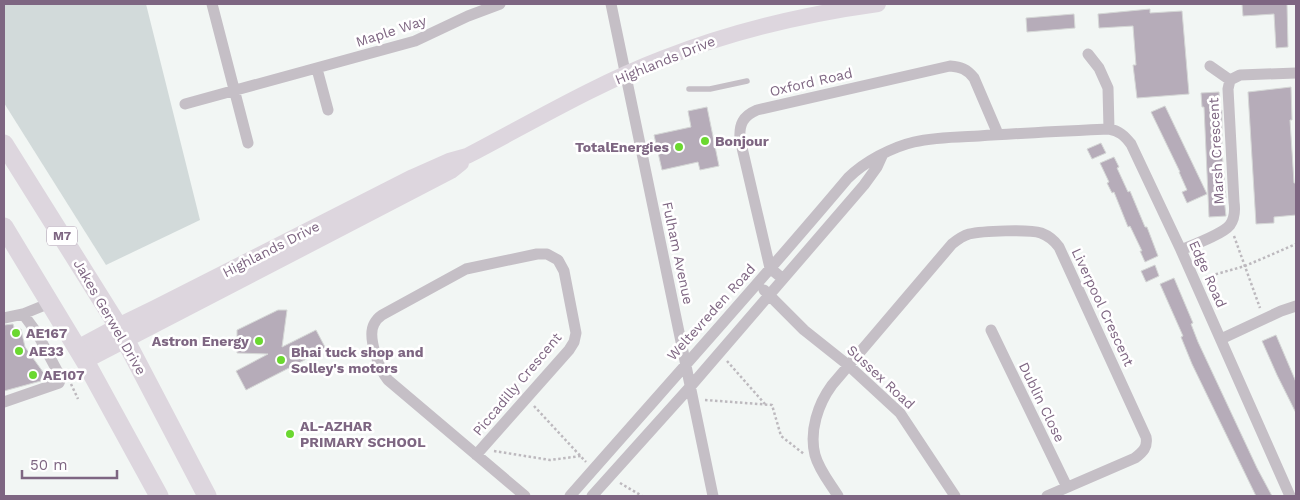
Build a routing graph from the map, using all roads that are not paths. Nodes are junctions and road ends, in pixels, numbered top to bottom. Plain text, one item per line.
1 (212, 4) edge
2 (499, 4) edge
3 (611, 4) edge
4 (878, 4) edge
5 (1088, 54) dead end
6 (1210, 66) dead end
7 (317, 69) junction
8 (1296, 73) edge
9 (625, 75) junction
10 (1230, 80) junction
11 (747, 81) dead end
12 (689, 89) dead end
13 (235, 91) junction
14 (185, 104) dead end
15 (328, 110) dead end
16 (1109, 129) junction
17 (998, 134) junction
18 (248, 143) dead end
19 (4, 144) edge
20 (882, 156) junction
21 (4, 227) edge
22 (1181, 250) junction
23 (770, 268) junction
24 (783, 279) junction
25 (758, 284) junction
26 (769, 295) junction
27 (50, 303) junction
28 (1296, 306) edge
29 (23, 314) junction
30 (4, 318) edge
31 (991, 330) dead end
32 (121, 333) junction
33 (1221, 339) junction
34 (81, 355) junction
35 (685, 364) junction
36 (848, 365) junction
37 (690, 387) junction
38 (4, 402) edge
39 (476, 455) junction
40 (1067, 487) junction
41 (159, 496) edge
42 (207, 496) edge
43 (524, 496) edge
44 (570, 496) edge
45 (592, 496) edge
46 (713, 496) edge
47 (838, 496) edge
48 (955, 496) edge
49 (1047, 496) edge
50 (1290, 496) edge

1 - 13 street
2 - 7 street, Maple Way
3 - 9 street, Fulham Avenue
4 - 9 main road, Highlands Drive
5 - 16 street
6 - 10 street, Marsh Crescent
7 - 13 street, Maple Way
7 - 15 street
8 - 10 street, Marsh Crescent
9 - 32 main road, Highlands Drive
9 - 35 street, Fulham Avenue
10 - 22 street, Marsh Crescent
11 - 12 lane
13 - 14 street, Maple Way
13 - 18 street
16 - 17 street, Weltevreden Road
16 - 22 street, Edge Road
17 - 20 street, Weltevreden Road
17 - 23 street, Oxford Road
19 - 32 main road, Jakes Gerwel Drive / M7
20 - 23 street, Weltevreden Road
20 - 24 street
21 - 27 main road
22 - 33 street, Edge Road
23 - 24 street
23 - 25 street, Weltevreden Road
24 - 26 street
25 - 26 street, Sussex Road
25 - 35 street, Weltevreden Road
26 - 36 street, Sussex Road
26 - 37 street
27 - 29 street
27 - 34 main road
28 - 33 street
29 - 30 street
29 - 38 street
31 - 40 street, Dublin Close
32 - 34 main road, Highlands Drive
32 - 42 main road, Jakes Gerwel Drive / M7
33 - 50 street, Edge Road
34 - 41 main road
35 - 37 street, Fulham Avenue
35 - 44 street, Weltevreden Road
36 - 40 street, Liverpool Crescent
36 - 47 street
36 - 48 street, Sussex Road
37 - 45 street
37 - 46 street, Fulham Avenue
39 - 39 street, Piccadilly Crescent
39 - 43 street, Piccadilly Crescent
40 - 49 street, Liverpool Crescent

